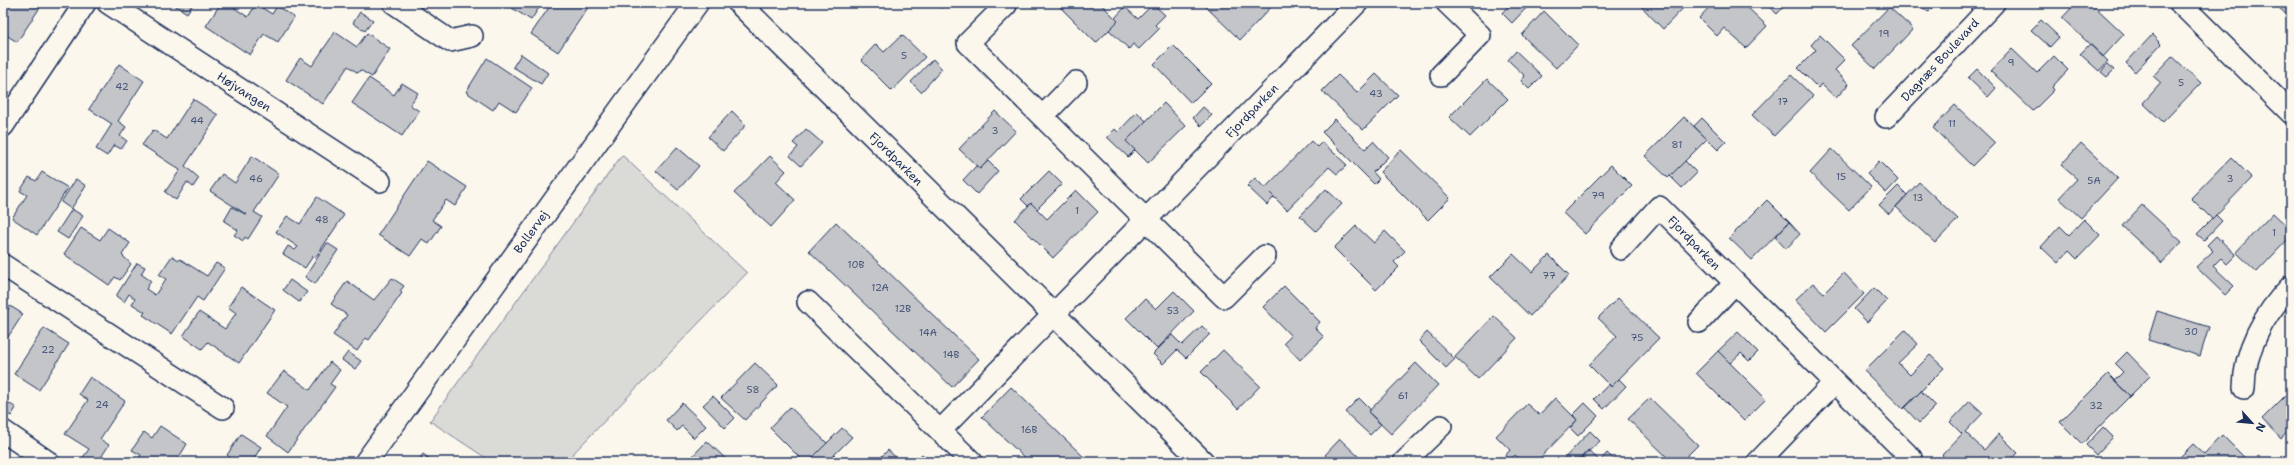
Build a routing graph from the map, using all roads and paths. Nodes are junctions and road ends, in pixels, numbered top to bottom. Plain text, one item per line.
1 (85, 3) edge
2 (108, 3) edge
3 (394, 3) edge
4 (697, 3) edge
5 (739, 3) edge
6 (1357, 3) edge
7 (1447, 3) edge
8 (1994, 3) edge
9 (2180, 3) edge
10 (1006, 6) dead end
11 (472, 36) dead end
12 (1441, 75) dead end
13 (1076, 82) dead end
14 (10, 99) edge
15 (2291, 113) edge
16 (1043, 116) junction
17 (1886, 117) dead end
18 (3, 126) edge
19 (380, 181) dead end
20 (1147, 219) junction
21 (1621, 248) dead end
22 (1265, 256) dead end
23 (3, 265) edge
24 (1734, 284) junction
25 (2291, 286) edge
26 (808, 302) dead end
27 (1054, 314) junction
28 (1700, 322) dead end
29 (1834, 383) junction
30 (2244, 388) dead end
31 (223, 408) dead end
32 (1441, 426) dead end
33 (3, 431) edge
34 (940, 431) junction
35 (48, 462) edge
36 (366, 462) edge
37 (972, 462) edge
38 (1203, 462) edge
39 (1404, 462) edge
40 (1758, 462) edge
41 (1907, 462) edge

1 - 14 street
2 - 19 street, Højvangen
3 - 11 street
4 - 36 street, Bollervej
5 - 27 street, Fjordparken
6 - 20 street, Fjordparken
7 - 12 street
8 - 17 street, Dagnæs Boulevard
9 - 15 street
10 - 16 street
13 - 16 street
14 - 18 street
16 - 20 street
20 - 22 street
20 - 27 street, Fjordparken
21 - 24 street, Fjordparken
23 - 31 street
24 - 28 street
24 - 29 street, Fjordparken
25 - 30 street
26 - 34 street
27 - 34 street, Fjordparken
27 - 38 street, Fjordparken
29 - 40 street
29 - 41 street, Fjordparken
32 - 39 street
33 - 35 street
34 - 37 street

